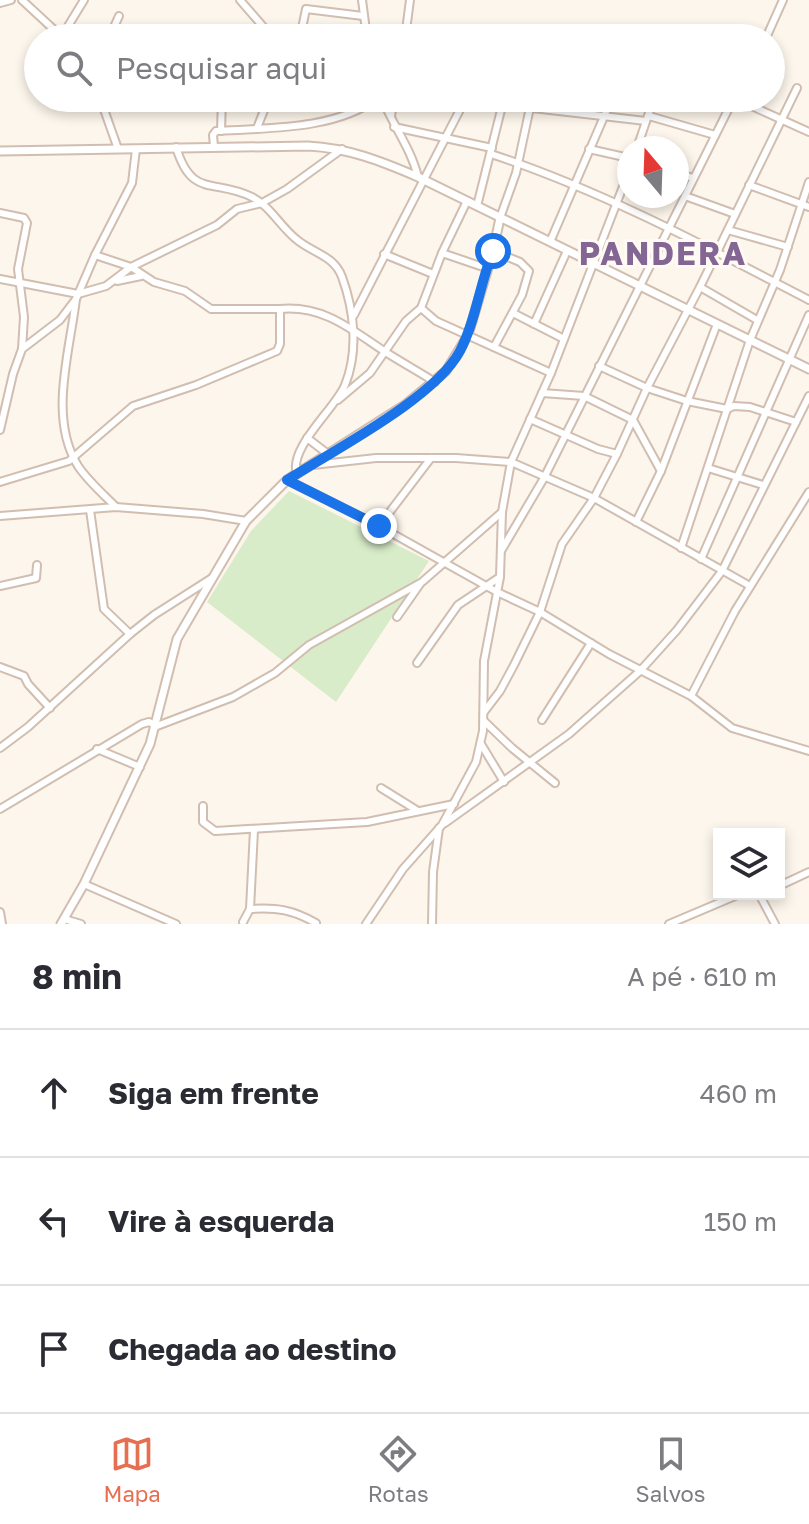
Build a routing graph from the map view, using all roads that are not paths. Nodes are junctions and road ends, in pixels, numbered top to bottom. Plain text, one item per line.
1 (11, 0) edge
2 (22, 0) edge
3 (84, 0) edge
4 (240, 0) edge
5 (362, 0) edge
6 (410, 0) edge
7 (783, 0) edge
8 (0, 3) edge
9 (119, 16) dead end
10 (363, 16) junction
11 (48, 24) edge
12 (70, 24) edge
13 (115, 24) edge
14 (261, 24) edge
15 (303, 24) edge
16 (364, 24) edge
17 (407, 24) edge
18 (772, 24) edge
19 (797, 88) dead end
20 (785, 110) edge
21 (105, 112) edge
22 (222, 112) edge
23 (263, 112) edge
24 (355, 112) edge
25 (387, 112) edge
26 (393, 112) edge
27 (458, 112) edge
28 (500, 112) edge
29 (529, 112) edge
30 (566, 112) edge
31 (605, 112) edge
32 (649, 112) edge
33 (727, 112) edge
34 (767, 112) edge
35 (784, 112) edge
36 (602, 117) junction
37 (647, 118) junction
38 (781, 118) junction
39 (393, 123) junction
40 (257, 128) junction
41 (221, 131) junction
42 (809, 132) edge
43 (715, 135) junction
44 (641, 136) edge
45 (445, 137) junction
46 (176, 147) junction
47 (214, 147) junction
48 (118, 149) junction
49 (136, 149) junction
50 (342, 149) junction
51 (589, 149) junction
52 (0, 151) edge
53 (491, 151) junction
54 (617, 155) edge
55 (518, 163) junction
56 (689, 177) edge
57 (420, 178) junction
58 (693, 178) junction
59 (809, 182) edge
60 (749, 185) junction
61 (572, 186) junction
62 (689, 187) edge
63 (689, 197) edge
64 (467, 201) junction
65 (616, 202) junction
66 (262, 203) junction
67 (805, 205) edge
68 (477, 206) junction
69 (679, 208) edge
70 (0, 213) edge
71 (735, 214) junction
72 (500, 218) junction
73 (669, 226) junction
74 (728, 230) junction
75 (550, 242) junction
76 (788, 247) junction
77 (493, 251) junction
78 (567, 251) junction
79 (718, 251) junction
80 (442, 253) junction
81 (384, 254) junction
82 (95, 255) junction
83 (593, 264) junction
84 (131, 267) junction
85 (486, 268) junction
86 (433, 274) junction
87 (141, 276) junction
88 (0, 279) edge
89 (115, 282) junction
90 (774, 282) junction
91 (19, 283) junction
92 (640, 286) junction
93 (700, 287) junction
94 (77, 297) junction
95 (809, 300) edge
96 (421, 308) junction
97 (280, 309) junction
98 (687, 309) junction
99 (513, 313) junction
100 (354, 315) junction
101 (809, 315) edge
102 (757, 320) junction
103 (534, 324) junction
104 (717, 324) junction
105 (353, 328) junction
106 (468, 335) junction
107 (564, 339) junction
108 (750, 340) junction
109 (494, 347) junction
110 (22, 349) junction
111 (386, 352) junction
112 (788, 359) junction
113 (599, 366) junction
114 (809, 369) edge
115 (551, 373) junction
116 (435, 382) junction
117 (647, 388) junction
118 (542, 393) junction
119 (584, 396) junction
120 (809, 396) edge
121 (338, 400) junction
122 (687, 401) junction
123 (727, 409) junction
124 (765, 410) junction
125 (530, 419) junction
126 (633, 420) junction
127 (796, 422) junction
128 (0, 430) edge
129 (566, 433) junction
130 (307, 438) junction
131 (328, 454) junction
132 (617, 454) junction
133 (73, 457) junction
134 (431, 458) junction
135 (511, 462) junction
136 (310, 466) junction
137 (708, 468) junction
138 (661, 471) junction
139 (297, 474) junction
140 (737, 476) junction
141 (544, 478) junction
142 (287, 480) junction
143 (0, 482) edge
144 (763, 485) junction
145 (809, 492) edge
146 (594, 498) junction
147 (116, 507) junction
148 (90, 510) junction
149 (502, 512) junction
150 (0, 516) edge
151 (246, 521) junction
152 (636, 522) junction
153 (379, 526) junction
154 (681, 548) junction
155 (499, 554) junction
156 (701, 559) junction
157 (444, 562) junction
158 (37, 565) dead end
159 (722, 571) junction
160 (213, 577) junction
161 (500, 577) junction
162 (422, 582) junction
163 (0, 586) edge
164 (486, 586) junction
165 (750, 586) junction
166 (497, 592) junction
167 (540, 612) junction
168 (397, 617) dead end
169 (130, 634) junction
170 (591, 643) junction
171 (417, 663) dead end
172 (0, 667) edge
173 (640, 671) junction
174 (691, 696) junction
175 (50, 708) junction
176 (484, 712) junction
177 (542, 720) dead end
178 (484, 721) junction
179 (157, 726) junction
180 (481, 744) junction
181 (1, 747) edge
182 (97, 749) junction
183 (809, 751) edge
184 (529, 763) junction
185 (140, 767) junction
186 (504, 782) junction
187 (555, 783) dead end
188 (381, 788) dead end
189 (454, 804) junction
190 (203, 806) dead end
191 (0, 809) edge
192 (418, 811) junction
193 (441, 826) junction
194 (254, 830) junction
195 (809, 872) edge
196 (785, 883) edge
197 (84, 884) junction
198 (726, 900) edge
199 (762, 900) edge
200 (250, 909) junction
201 (0, 912) edge
202 (1, 920) edge
203 (63, 922) edge
204 (243, 922) dead end
205 (316, 923) edge
206 (81, 924) edge
207 (176, 924) edge
208 (366, 924) edge
209 (432, 924) edge
210 (669, 924) edge
211 (775, 924) edge

1 - 8 street
2 - 11 street
3 - 12 street
4 - 14 street
5 - 10 street
6 - 17 street
7 - 18 street
9 - 13 street
10 - 15 street
10 - 16 street
19 - 20 street
21 - 48 street
22 - 41 street
23 - 40 street
24 - 40 street
25 - 39 street
26 - 39 street
27 - 45 street
28 - 53 street
29 - 55 street
30 - 36 street
31 - 36 street
32 - 37 street
33 - 43 street
34 - 38 street
35 - 38 street
36 - 37 street
36 - 51 street
37 - 43 street
37 - 44 street
38 - 42 street
38 - 60 street
39 - 45 street
39 - 57 street
40 - 41 street
41 - 47 street
43 - 58 street
45 - 53 street
45 - 57 street
46 - 47 street
46 - 49 street
46 - 66 street
47 - 50 street
48 - 49 street
48 - 52 street
49 - 82 street
50 - 57 street
50 - 66 street
51 - 54 street
51 - 61 street
53 - 55 street
53 - 68 street
55 - 61 street
55 - 72 street
56 - 58 street
57 - 64 street
57 - 81 street
58 - 62 street
59 - 67 street
60 - 67 street
60 - 71 street
61 - 65 street
61 - 75 street
63 - 71 street
64 - 68 street
64 - 80 street
65 - 73 street
65 - 83 street
66 - 84 street
66 - 100 street
67 - 76 street
68 - 72 street
69 - 73 street
70 - 91 street
71 - 74 street
72 - 75 street
72 - 77 street
73 - 79 street
73 - 92 street
74 - 76 street
74 - 79 street
75 - 78 street
76 - 90 street
77 - 85 street
77 - 99 street
78 - 83 street
78 - 103 street
79 - 90 street
79 - 93 street
80 - 85 street
80 - 86 street
81 - 86 street
81 - 100 street
82 - 84 street
82 - 94 street
83 - 92 street
83 - 107 street
84 - 87 street
84 - 89 street
85 - 106 street
86 - 96 street
87 - 89 street
87 - 97 street
88 - 91 street
89 - 94 street
90 - 95 street
90 - 102 street
91 - 94 street
91 - 110 street
92 - 98 street
92 - 113 street
93 - 98 street
93 - 102 street
94 - 110 street
94 - 133 street
96 - 106 street
96 - 111 street
97 - 105 street
97 - 133 street
98 - 104 street
98 - 117 street
99 - 103 street
99 - 109 street
100 - 105 street
101 - 112 street
102 - 108 street
103 - 107 street
104 - 108 street
104 - 122 street
105 - 111 street
105 - 121 street
106 - 109 street
106 - 116 street
107 - 115 street
108 - 112 street
108 - 123 street
109 - 115 street
110 - 128 street
111 - 116 street
111 - 121 street
112 - 114 street
112 - 124 street
113 - 117 street
113 - 119 street
115 - 118 street
116 - 131 street
117 - 122 street
117 - 126 street
118 - 119 street
118 - 125 street
119 - 126 street
119 - 129 street
120 - 127 street
121 - 130 street
122 - 123 street
122 - 138 street
123 - 124 street
123 - 137 street
124 - 127 street
124 - 140 street
125 - 129 street
125 - 135 street
126 - 132 street
126 - 138 street
127 - 144 street
129 - 132 street
129 - 141 street
130 - 131 street
130 - 139 street
131 - 136 street
132 - 146 street
133 - 143 street
133 - 147 street
134 - 135 street
134 - 136 street
134 - 153 street
135 - 141 street
135 - 149 street
136 - 139 street
137 - 140 street
137 - 154 street
138 - 152 street
139 - 142 street
140 - 144 street
140 - 156 street
141 - 146 street
141 - 155 street
142 - 151 street
142 - 153 street
144 - 159 street
145 - 165 street
146 - 152 street
146 - 167 street
147 - 148 street
147 - 151 street
148 - 150 street
148 - 169 street
149 - 155 street
149 - 157 street
151 - 160 street
152 - 154 street
153 - 157 street
154 - 156 street
155 - 161 street
156 - 159 street
157 - 162 street
157 - 164 street
158 - 163 street
159 - 165 street
159 - 173 street
160 - 169 street
160 - 179 street
161 - 164 street
161 - 166 street
162 - 168 street
162 - 179 street
164 - 166 street
164 - 171 street
165 - 174 street
166 - 167 street
166 - 176 street
167 - 170 street
167 - 176 street
169 - 175 street
170 - 173 street
170 - 177 street
172 - 175 street
173 - 174 street
173 - 184 street
174 - 183 street
175 - 181 street
176 - 178 street
178 - 180 street
178 - 184 street
179 - 182 street
179 - 185 street
180 - 186 street
180 - 189 street
182 - 185 street
182 - 191 street
184 - 186 street
184 - 187 street
185 - 197 street
186 - 193 street
188 - 192 street
189 - 192 street
189 - 193 street
190 - 194 street
192 - 194 street
193 - 208 street
193 - 209 street
194 - 200 street
195 - 196 street
197 - 203 street
197 - 207 street
198 - 210 street
199 - 211 street
200 - 204 street
200 - 205 street
201 - 202 street
203 - 206 street

